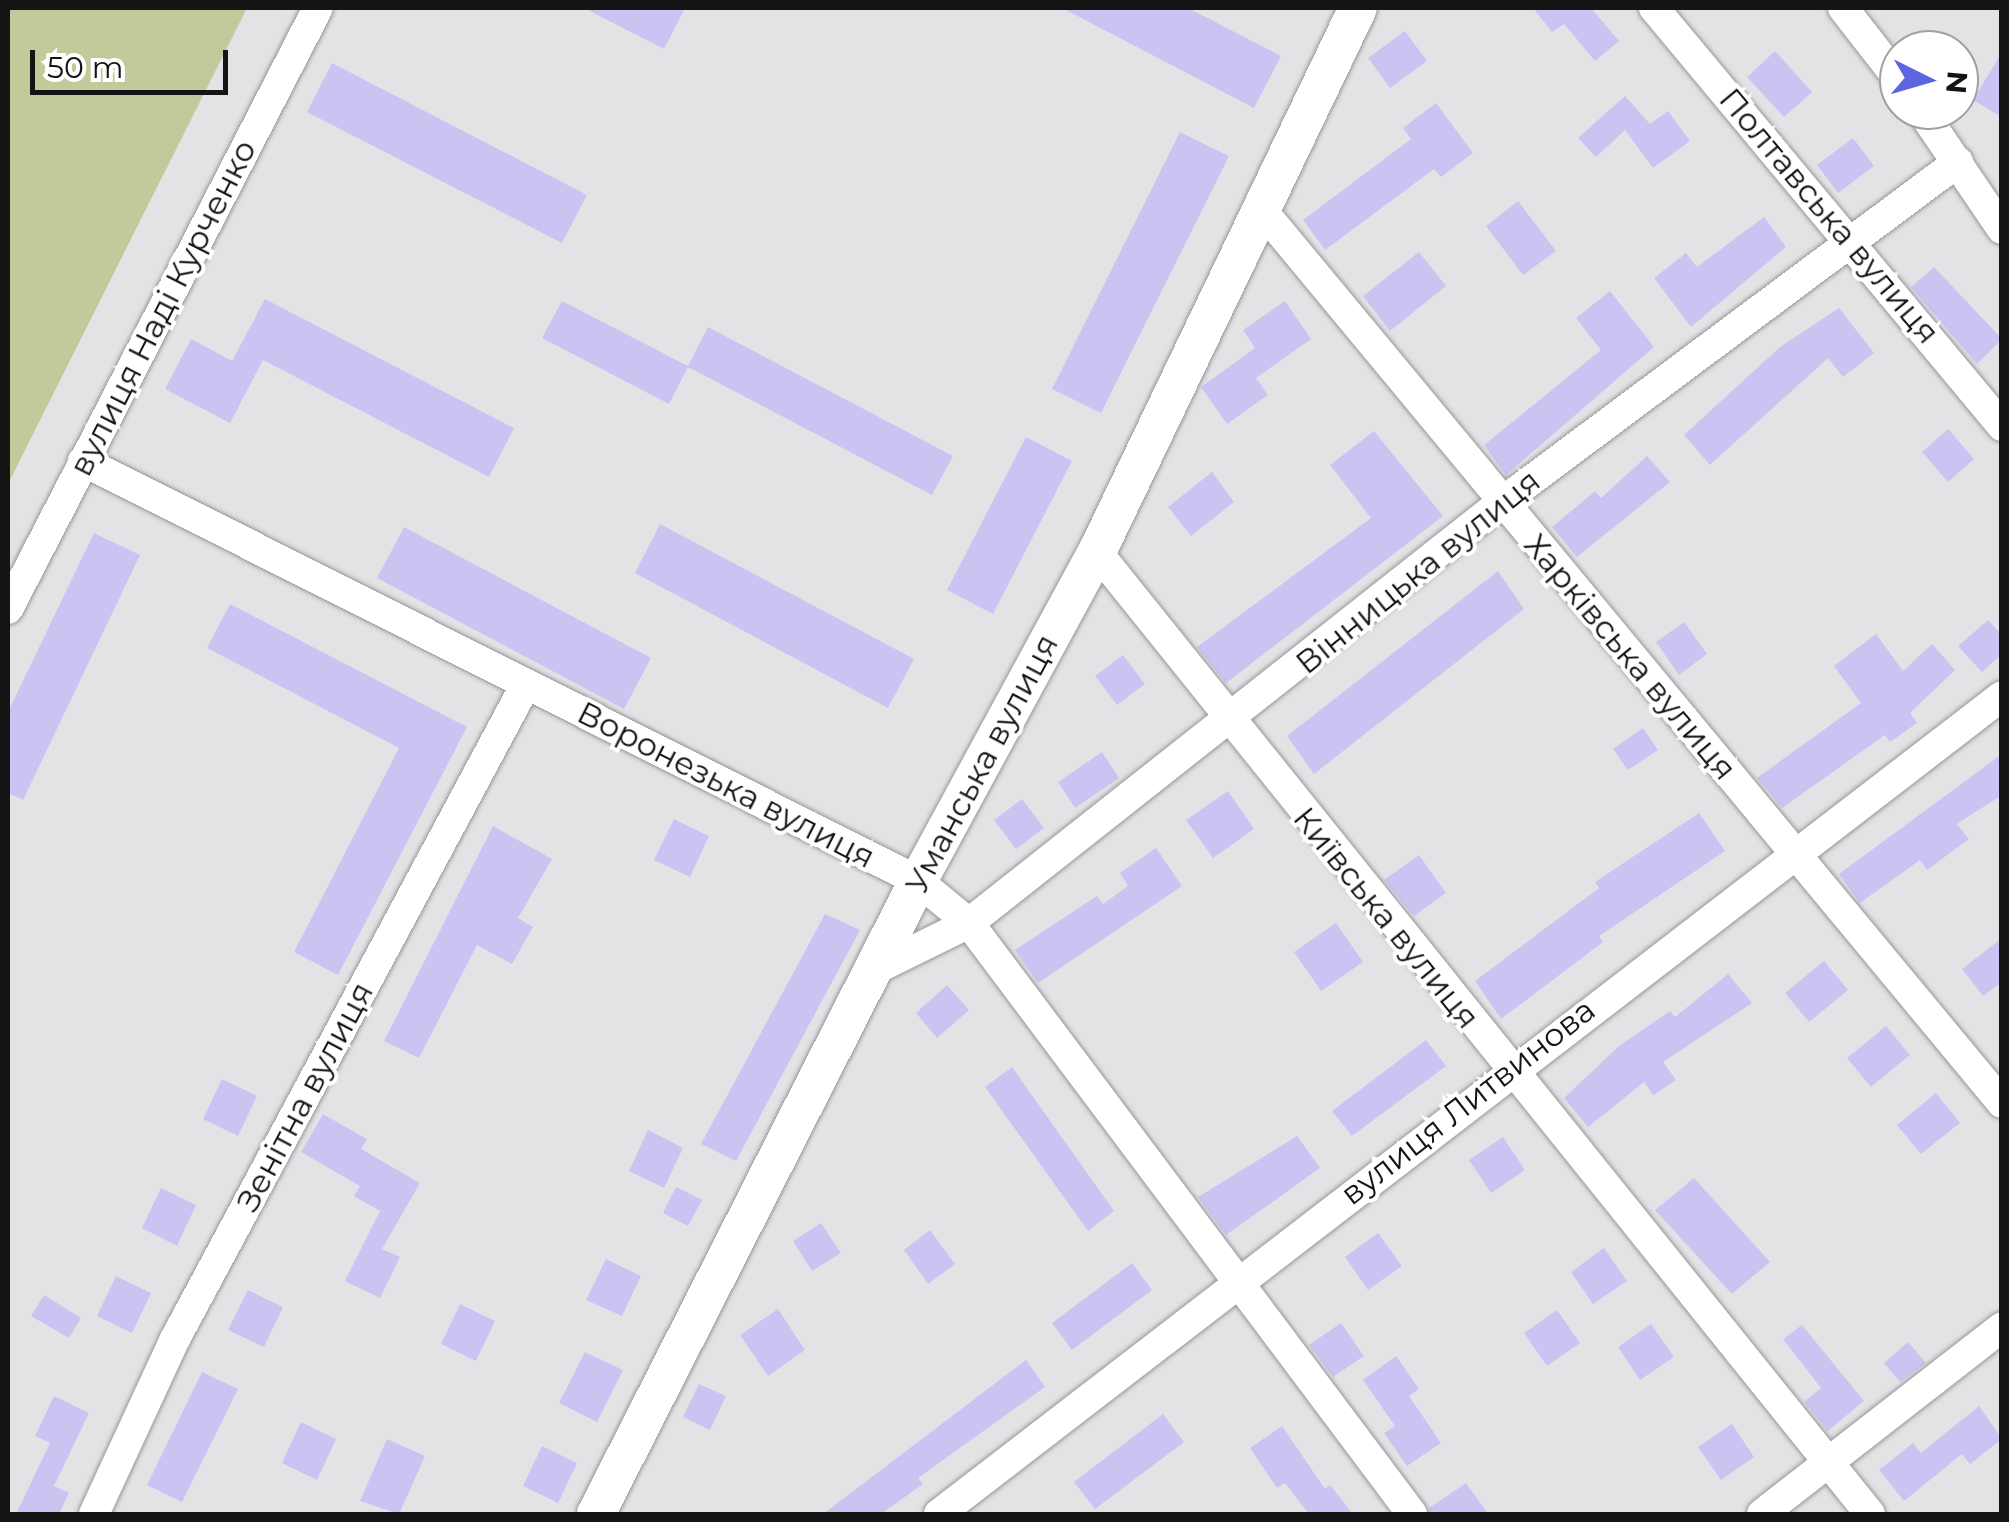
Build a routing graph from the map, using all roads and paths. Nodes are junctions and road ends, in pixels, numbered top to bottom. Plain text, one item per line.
1 (318, 8) edge
2 (1358, 8) edge
3 (1654, 8) edge
4 (1843, 8) edge
5 (1879, 54) edge
6 (1935, 130) edge
7 (1958, 162) junction
8 (1262, 209) junction
9 (2002, 229) edge
10 (1854, 240) junction
11 (2002, 426) edge
12 (84, 461) junction
13 (1502, 502) junction
14 (1097, 552) junction
15 (8, 609) edge
16 (526, 684) junction
17 (2002, 696) edge
18 (1228, 725) junction
19 (1792, 852) junction
20 (918, 881) junction
21 (968, 923) junction
22 (872, 971) junction
23 (1510, 1070) junction
24 (2002, 1103) edge
25 (1232, 1284) junction
26 (2002, 1327) edge
27 (1825, 1463) junction
28 (94, 1514) edge
29 (596, 1514) edge
30 (939, 1514) edge
31 (1412, 1514) edge
32 (1762, 1514) edge
33 (1870, 1514) edge

1 - 12 street, вулиця Наді Курченко
2 - 8 street, Уманська вулиця
3 - 10 street, Полтавська вулиця
4 - 5 street
6 - 7 street
7 - 9 street
7 - 10 street, Вінницька вулиця
8 - 13 street, Харківська вулиця
8 - 14 street, Уманська вулиця
10 - 11 street, Полтавська вулиця
10 - 13 street, Вінницька вулиця
12 - 15 street, вулиця Наді Курченко
12 - 16 street, Воронезька вулиця
13 - 18 street, Вінницька вулиця
13 - 19 street, Харківська вулиця
14 - 18 street, Київська вулиця
14 - 20 street, Уманська вулиця
16 - 20 street, Воронезька вулиця
16 - 28 street, Зенітна вулиця
17 - 19 street, вулиця Литвинова
18 - 21 street, Вінницька вулиця
18 - 23 street, Київська вулиця
19 - 23 street, вулиця Литвинова
19 - 24 street, Харківська вулиця
20 - 21 street, Воронезька вулиця
20 - 22 street, Уманська вулиця
21 - 22 street, Вінницька вулиця
21 - 25 street, Воронезька вулиця
22 - 29 street, Уманська вулиця
23 - 25 street, вулиця Литвинова
23 - 27 street, Київська вулиця
25 - 30 street, вулиця Литвинова
25 - 31 street, Воронезька вулиця
26 - 27 street
27 - 32 street
27 - 33 street, Київська вулиця

